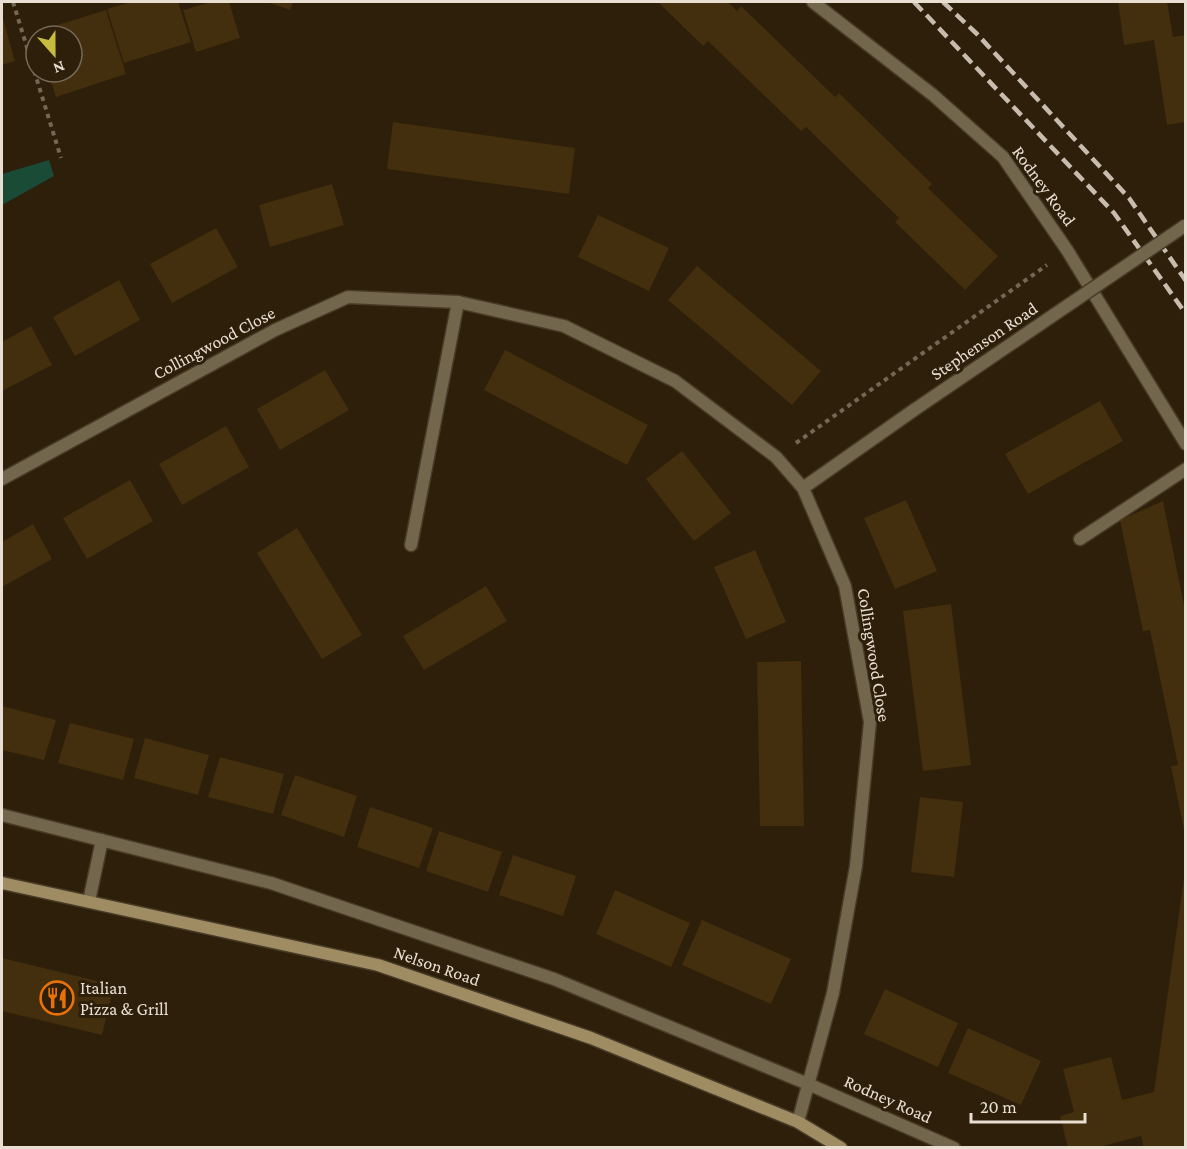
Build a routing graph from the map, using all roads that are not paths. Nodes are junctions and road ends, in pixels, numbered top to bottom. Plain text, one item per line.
1 (813, 2) edge
2 (1185, 225) edge
3 (458, 302) junction
4 (1185, 444) edge
5 (1185, 469) edge
6 (2, 479) edge
7 (803, 488) junction
8 (1080, 539) dead end
9 (411, 545) dead end
10 (2, 815) edge
11 (102, 840) junction
12 (2, 883) edge
13 (89, 901) junction
14 (808, 1084) junction
15 (798, 1122) junction
16 (841, 1148) edge
17 (954, 1148) edge

1 - 4 street, Rodney Road
2 - 7 street, Stephenson Road, bridge
3 - 6 street, Collingwood Close
3 - 7 street, Collingwood Close
3 - 9 street
5 - 8 street
7 - 14 street, Collingwood Close
10 - 11 street, Rodney Road
11 - 13 street
11 - 14 street, Rodney Road
12 - 13 main road, Nelson Road
13 - 15 main road, Nelson Road
14 - 15 street, Collingwood Close
14 - 17 street, Rodney Road
15 - 16 main road, Nelson Road

